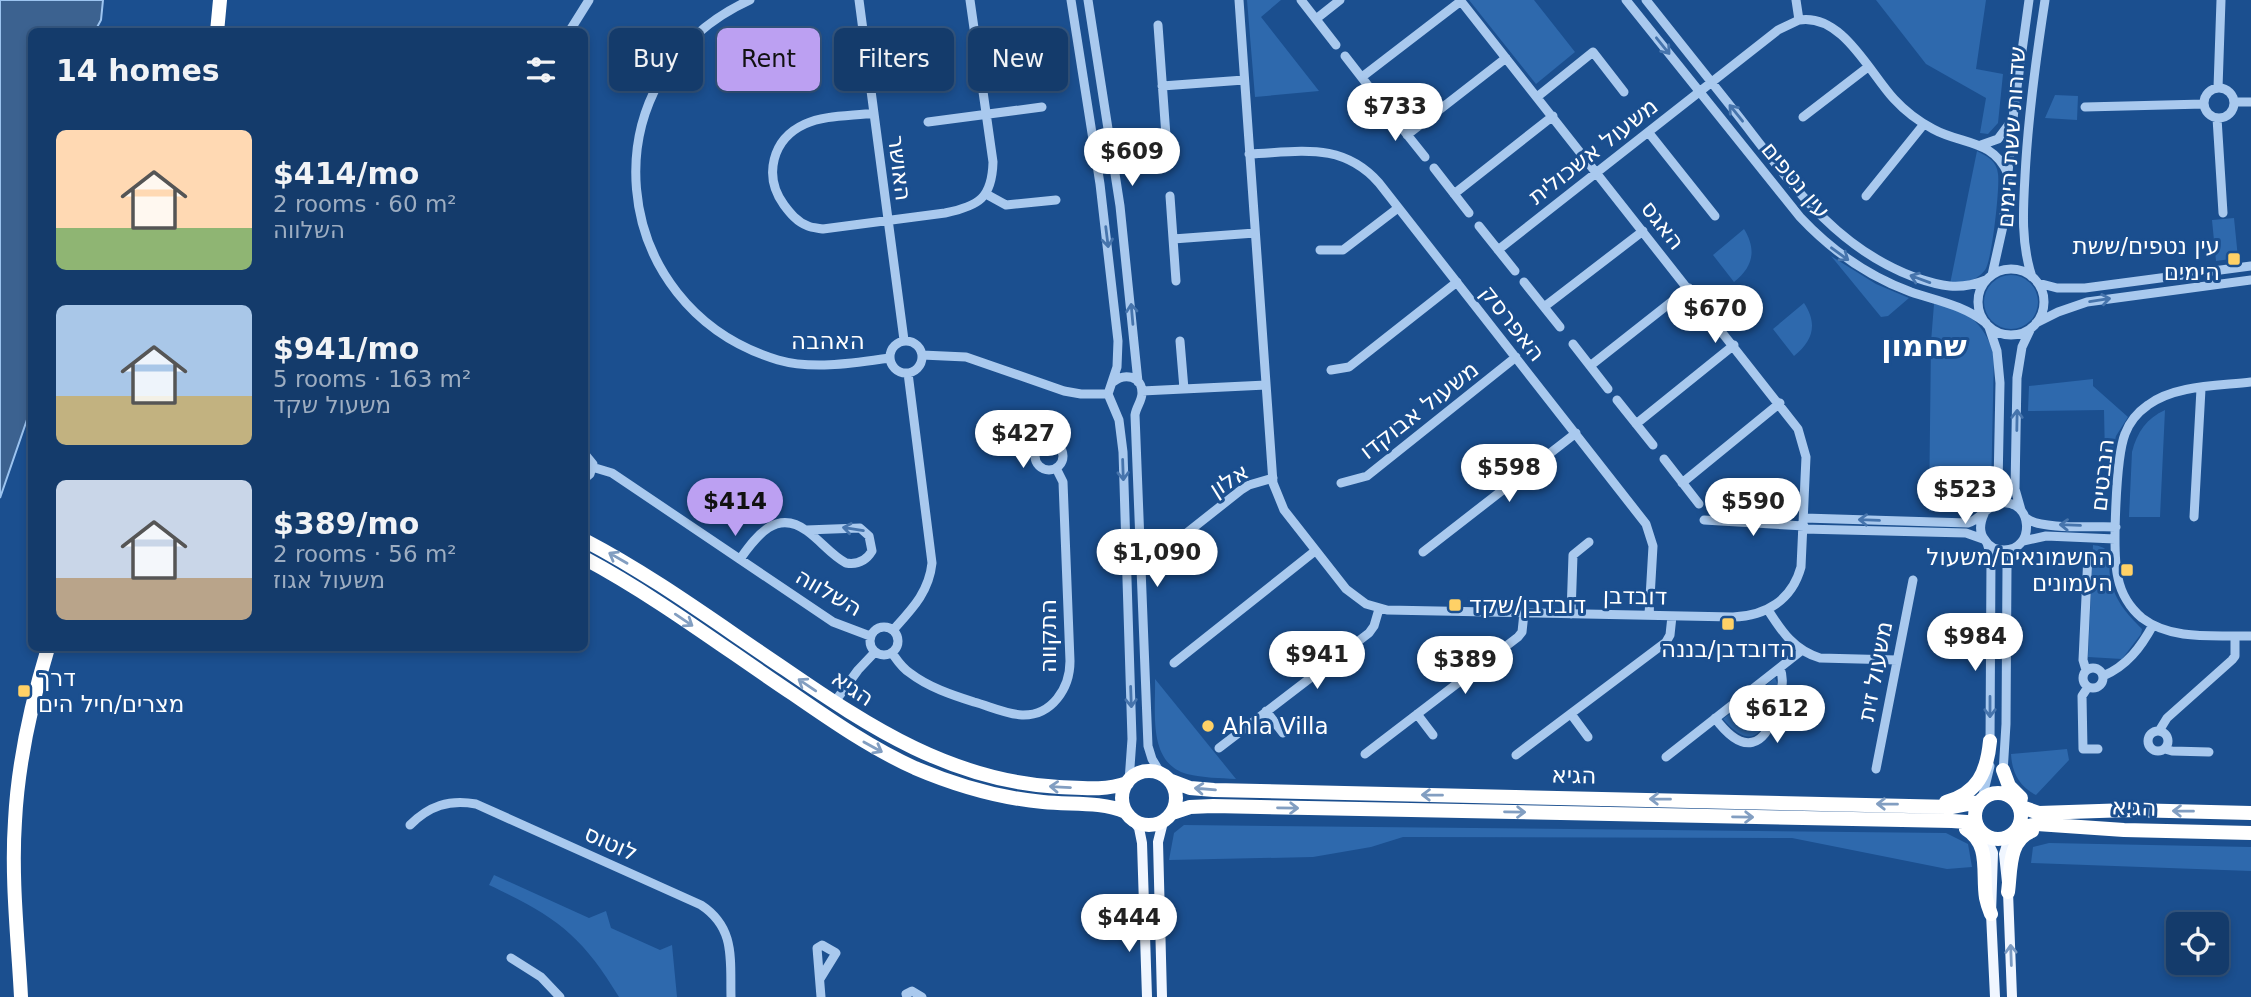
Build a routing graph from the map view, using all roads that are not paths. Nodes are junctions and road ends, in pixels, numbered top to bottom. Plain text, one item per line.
1 (212, 0) edge
2 (220, 0) edge
3 (589, 0) edge
4 (750, 0) edge
5 (859, 0) edge
6 (970, 0) edge
7 (1071, 0) edge
8 (1088, 0) edge
9 (1238, 0) edge
10 (1301, 0) edge
11 (1339, 0) edge
12 (1626, 0) edge
13 (1646, 0) edge
14 (1796, 0) edge
15 (2029, 0) edge
16 (2045, 0) edge
17 (2221, 0) edge
18 (1460, 1) edge
19 (1316, 19) junction
20 (1800, 20) junction
21 (1158, 25) dead end
22 (210, 28) edge
23 (217, 28) edge
24 (572, 28) edge
25 (1336, 45) dead end
26 (1345, 56) dead end
27 (1506, 58) junction
28 (1868, 67) junction
29 (1362, 77) junction
30 (1244, 80) junction
31 (1712, 83) junction
32 (1162, 86) junction
33 (2218, 88) junction
34 (1624, 92) dead end
35 (1700, 92) junction
36 (1537, 97) junction
37 (1380, 101) dead end
38 (2234, 102) junction
39 (2251, 102) edge
40 (2204, 104) junction
41 (1042, 107) dead end
42 (2085, 107) dead end
43 (1389, 112) dead end
44 (874, 113) junction
45 (986, 114) junction
46 (1552, 116) junction
47 (1803, 117) dead end
48 (2013, 118) junction
49 (2217, 118) junction
50 (928, 122) dead end
51 (1924, 124) junction
52 (1649, 133) junction
53 (1408, 135) junction
54 (1166, 136) dead end
55 (1981, 145) junction
56 (1249, 154) junction
57 (1425, 157) dead end
58 (1434, 168) dead end
59 (1597, 173) junction
60 (2008, 174) junction
61 (986, 194) junction
62 (1454, 194) junction
63 (1866, 196) dead end
64 (1170, 197) dead end
65 (1056, 200) dead end
66 (1398, 208) junction
67 (1469, 213) dead end
68 (2224, 213) dead end
69 (1715, 216) dead end
70 (888, 220) junction
71 (1479, 226) dead end
72 (1643, 232) junction
73 (1255, 233) junction
74 (1173, 239) junction
75 (1320, 250) dead end
76 (1499, 250) junction
77 (2251, 266) edge
78 (1515, 271) dead end
79 (1989, 277) junction
80 (2035, 280) junction
81 (2251, 280) edge
82 (1176, 281) dead end
83 (1457, 282) junction
84 (1524, 282) dead end
85 (1689, 288) junction
86 (1544, 307) junction
87 (1988, 325) junction
88 (2034, 325) junction
89 (1560, 327) dead end
90 (904, 340) junction
91 (1180, 341) dead end
92 (1573, 344) dead end
93 (1734, 345) junction
94 (922, 355) junction
95 (1516, 357) junction
96 (889, 358) junction
97 (1590, 366) junction
98 (1331, 370) dead end
99 (908, 373) junction
100 (1112, 382) junction
101 (1138, 382) junction
102 (2251, 382) edge
103 (1266, 384) junction
104 (1184, 389) junction
105 (1608, 389) dead end
106 (2201, 389) junction
107 (1142, 391) junction
108 (1108, 394) junction
109 (1617, 400) dead end
110 (1780, 403) junction
111 (1112, 404) junction
112 (1138, 404) junction
113 (1636, 424) junction
114 (1576, 433) junction
115 (1653, 445) dead end
116 (588, 456) edge
117 (1664, 459) dead end
118 (592, 467) junction
119 (1056, 468) dead end
120 (588, 476) edge
121 (1273, 478) junction
122 (1341, 483) dead end
123 (1682, 483) junction
124 (1699, 504) dead end
125 (1986, 511) junction
126 (2024, 514) junction
127 (2194, 517) dead end
128 (1704, 520) dead end
129 (1804, 524) junction
130 (2116, 527) junction
131 (806, 530) junction
132 (2115, 539) junction
133 (1985, 540) junction
134 (588, 542) edge
135 (1589, 542) dead end
136 (1174, 543) dead end
137 (2019, 544) junction
138 (1315, 551) junction
139 (1423, 551) dead end
140 (2088, 555) dead end
141 (740, 559) junction
142 (588, 560) edge
143 (1913, 580) dead end
144 (1379, 609) junction
145 (1768, 610) junction
146 (1524, 613) junction
147 (1571, 614) junction
148 (1649, 615) junction
149 (1672, 616) junction
150 (2153, 625) junction
151 (893, 630) junction
152 (870, 636) junction
153 (2235, 636) junction
154 (2251, 636) edge
155 (1801, 650) junction
156 (47, 651) edge
157 (875, 652) junction
158 (892, 653) junction
159 (1897, 660) junction
160 (1174, 663) dead end
161 (1780, 668) junction
162 (2087, 670) junction
163 (2103, 676) junction
164 (2088, 687) junction
165 (834, 703) junction
166 (1266, 711) junction
167 (1417, 714) junction
168 (1571, 714) junction
169 (1715, 718) junction
170 (2159, 731) junction
171 (1283, 733) dead end
172 (1433, 735) dead end
173 (1588, 737) dead end
174 (1990, 741) junction
175 (1219, 748) dead end
176 (2165, 748) junction
177 (2098, 749) dead end
178 (2209, 752) dead end
179 (1365, 754) dead end
180 (1516, 755) dead end
181 (1666, 757) dead end
182 (1875, 769) dead end
183 (2003, 770) junction
184 (1165, 777) junction
185 (1128, 782) junction
186 (1981, 800) junction
187 (2015, 802) junction
188 (1921, 805) junction
189 (2129, 810) junction
190 (2251, 813) edge
191 (1130, 816) junction
192 (1167, 817) junction
193 (1920, 820) junction
194 (410, 825) dead end
195 (2088, 827) junction
196 (1981, 831) junction
197 (2013, 832) junction
198 (2251, 833) edge
199 (2008, 862) junction
200 (1988, 863) junction
201 (15, 883) junction
202 (2008, 891) joint
203 (1991, 914) joint
204 (511, 958) dead end
205 (820, 979) dead end
206 (12, 997) edge
207 (21, 997) edge
208 (560, 997) edge
209 (731, 997) edge
210 (821, 997) edge
211 (907, 997) edge
212 (922, 997) edge
213 (1147, 997) edge
214 (1162, 997) edge
215 (1995, 997) edge
216 (2012, 997) edge

1 - 22 highway
2 - 23 highway
3 - 24 street
4 - 96 street, האהבה
5 - 44 street, האושר
6 - 45 street
7 -> 100 street
101 -> 8 street
9 - 30 street
10 - 19 street
11 - 19 street
12 -> 35 street, עין נטפים
13 - 31 street, עין נטפים
14 - 20 street
15 - 48 street, שדרות ששת הימים
16 - 80 street, שדרות ששת הימים
17 - 33 street
18 - 27 street, האגס
18 - 29 street
19 - 25 street
20 - 28 street
20 - 31 street, משעול אשכולית
21 - 32 street
26 - 29 street
27 - 36 street, האגס
27 - 53 street
28 - 47 street
28 - 51 street
29 - 37 street
30 - 32 street
30 - 56 street
31 - 35 street, משעול אשכולית
79 -> 31 street, עין נטפים
32 - 54 street
33 - 38 street
33 - 40 street
34 - 36 street
35 - 52 street, משעול אשכולית
35 -> 87 street, עין נטפים
36 - 46 street, האגס
38 - 39 street
38 - 49 street
40 - 42 street
40 - 49 street
41 - 45 street
43 - 53 street
44 - 70 street, האושר
44 - 70 street
45 - 50 street
45 - 61 street
46 - 59 street, האגס
46 - 62 street
48 - 55 street
48 - 60 street, שדרות ששת הימים
49 - 68 street
51 - 55 street
51 - 63 street
52 - 59 street, משעול אשכולית
52 - 69 street
53 - 57 street
55 - 60 street
56 - 66 street, האפרסק
56 - 73 street
58 - 62 street
59 - 72 street, האגס
59 - 76 street, משעול אשכולית
60 - 79 street, שדרות ששת הימים
61 - 65 street
61 - 70 street
62 - 67 street
64 - 74 street
66 - 75 street
66 - 83 street, האפרסק
70 - 90 street, האושר
71 - 76 street
72 - 85 street, האגס
72 - 86 street
73 - 74 street
73 - 103 street
74 - 82 street
76 - 78 street
77 - 80 street
79 - 80 street
79 - 87 street
80 - 88 street
88 -> 81 street
83 - 95 street, האפרסק
83 - 98 street
84 - 86 street
85 - 93 street, האגס
85 - 97 street
86 - 89 street
87 - 88 street
87 - 125 street
126 -> 88 street
90 - 94 street
90 - 96 street
91 - 104 street
92 - 97 street
93 - 110 street, האגס
93 - 113 street
94 - 99 street
94 - 108 street
95 - 114 street, האפרסק
95 - 122 street, משעול אבוקדו
96 - 99 street
97 - 105 street
99 - 151 street
100 - 101 street
100 - 108 street
101 - 107 street
102 - 106 street, הנבטים
103 - 104 street
103 - 121 street, דובדבן
104 - 107 street
106 - 127 street
106 - 130 street, הנבטים
107 - 112 street
108 - 111 street
109 - 113 street
110 - 123 street
110 - 129 street, האגס
111 - 112 street
111 -> 185 street
112 - 184 street
113 - 115 street
114 - 139 street
114 - 148 street, האפרסק
116 - 118 street
117 - 123 street
118 - 120 street
118 - 141 street, השלווה
119 - 158 street, התקווה
121 - 136 street, אלון
121 - 138 street, דובדבן
123 - 124 street
125 - 126 street
125 -> 129 street
125 - 133 street
130 -> 126 street
126 - 137 street
128 - 129 street
129 - 133 street
129 - 145 street
130 - 132 street, הנבטים
131 -> 131 street
131 - 141 street
132 - 137 street
132 - 150 street, הנבטים
133 - 137 street
133 -> 174 street
165 -> 134 highway, הגיא
135 - 147 street
137 - 183 street
138 - 144 street, דובדבן
138 - 160 street
140 - 162 street
141 - 152 street, השלווה
142 -> 191 highway, הגיא
143 - 159 street, משעול זית
144 - 146 street, דובדבן
144 - 166 street
145 - 149 street, דובדבן
145 - 155 street
146 - 147 street, דובדבן
146 - 167 street
147 - 148 street, דובדבן
148 - 149 street, דובדבן
149 - 168 street
150 - 153 street
150 - 163 street
151 - 152 street
151 - 158 street
152 - 157 street
153 - 154 street
153 - 170 street
155 - 159 street
155 - 161 street
156 - 201 highway
157 - 158 street
157 - 165 street
159 - 182 street, משעול זית
161 - 169 street
161 - 169 street
162 - 163 street
162 - 164 street
163 - 164 street
164 - 177 street
185 -> 165 highway, הגיא
166 - 171 street
166 - 175 street
167 - 172 street
167 - 179 street
168 - 173 street
168 - 180 street
169 - 181 street
170 - 176 street
170 - 176 street
174 - 186 street
174 - 188 highway
176 - 178 street
183 - 187 street
183 - 189 highway
184 - 185 highway
188 -> 184 highway, הגיא
184 - 192 highway
185 - 191 highway
186 - 187 highway
186 - 188 highway, הגיא
186 - 196 highway
187 - 189 highway, הגיא
187 - 197 highway
190 -> 189 highway, הגיא
191 - 192 highway
191 - 213 main road
192 -> 193 highway, הגיא
192 - 214 main road
193 - 196 highway, הגיא
193 - 200 highway
194 - 209 street, לוטוס
195 - 197 highway, הגיא
195 - 198 highway, הגיא
195 - 199 highway
196 - 197 highway
196 - 200 main road
197 - 199 main road
199 - 202 highway
200 - 203 highway
201 - 206 highway
201 - 207 highway
216 -> 202 main road
203 - 215 main road
204 - 208 street
205 - 210 street
211 - 212 street

